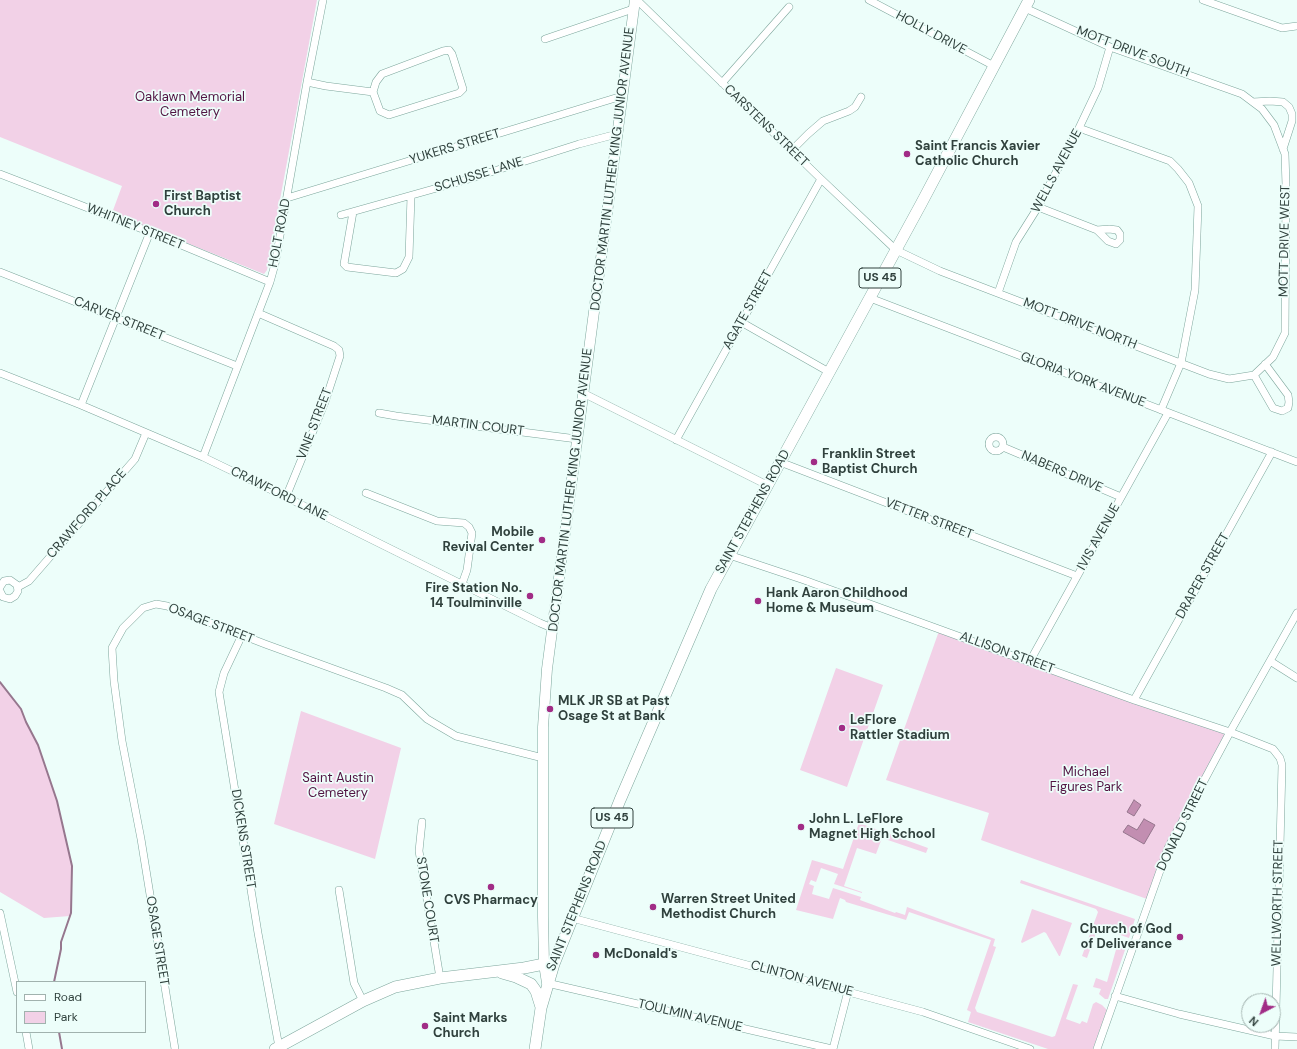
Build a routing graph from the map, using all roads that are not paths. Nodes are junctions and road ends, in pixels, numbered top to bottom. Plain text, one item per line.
1 (323, 0) edge
2 (869, 0) edge
3 (1203, 0) edge
4 (635, 3) edge
5 (1027, 4) edge
6 (789, 7) dead end
7 (1297, 26) edge
8 (545, 39) dead end
9 (1110, 47) junction
10 (994, 66) junction
11 (1197, 77) joint
12 (307, 82) junction
13 (722, 83) junction
14 (373, 92) junction
15 (622, 96) junction
16 (861, 97) dead end
17 (1253, 102) junction
18 (1079, 128) junction
19 (617, 134) junction
20 (1283, 149) junction
21 (791, 151) junction
22 (0, 174) edge
23 (821, 179) junction
24 (411, 196) junction
25 (287, 198) junction
26 (1038, 207) junction
27 (352, 212) junction
28 (341, 215) dead end
29 (1097, 230) dead end
30 (150, 232) junction
31 (896, 250) junction
32 (0, 272) edge
33 (270, 282) junction
34 (998, 293) junction
35 (870, 298) junction
36 (258, 312) junction
37 (116, 317) junction
38 (741, 322) junction
39 (1180, 363) junction
40 (1265, 364) junction
41 (237, 366) junction
42 (829, 372) junction
43 (0, 373) edge
44 (1254, 375) junction
45 (583, 393) junction
46 (81, 405) junction
47 (379, 412) dead end
48 (1164, 412) junction
49 (146, 433) junction
50 (576, 439) junction
51 (676, 440) junction
52 (1003, 447) dead end
53 (1272, 452) junction
54 (203, 457) junction
55 (780, 462) junction
56 (1297, 462) edge
57 (767, 485) junction
58 (366, 493) dead end
59 (286, 497) junction
60 (1121, 497) junction
61 (729, 555) junction
62 (1077, 576) junction
63 (462, 584) junction
64 (0, 587) edge
65 (18, 587) junction
66 (0, 591) edge
67 (1297, 613) edge
68 (552, 628) junction
69 (242, 635) junction
70 (1030, 661) junction
71 (1270, 661) junction
72 (1297, 678) edge
73 (1134, 700) junction
74 (1230, 732) junction
75 (543, 758) junction
76 (1280, 758) joint
77 (422, 822) dead end
78 (339, 890) dead end
79 (0, 913) edge
80 (572, 918) junction
81 (549, 964) junction
82 (494, 972) junction
83 (440, 978) junction
84 (547, 983) junction
85 (16, 987) edge
86 (848, 991) junction
87 (1115, 996) junction
88 (363, 1001) junction
89 (541, 1008) junction
90 (26, 1033) edge
91 (1275, 1036) junction
92 (1297, 1037) edge
93 (277, 1048) edge
94 (29, 1049) edge
95 (175, 1049) edge
96 (535, 1049) edge
97 (833, 1049) edge
98 (1030, 1049) edge
99 (1096, 1049) edge
100 (1275, 1049) edge

1 - 12 street, HOLT ROAD
2 - 10 street, HOLLY DRIVE
3 - 7 street
4 - 8 street
4 - 13 street, CARSTENS STREET
4 - 15 main road, DOCTOR MARTIN LUTHER KING JUNIOR AVENUE
5 - 9 street, MOTT DRIVE SOUTH
5 - 10 main road, SAINT STEPHENS ROAD / US 45
6 - 13 street
9 - 11 street, MOTT DRIVE SOUTH
9 - 18 street, WELLS AVENUE
10 - 31 main road, SAINT STEPHENS ROAD / US 45
11 - 17 street, MOTT DRIVE WEST
12 - 14 street
12 - 25 street, HOLT ROAD
13 - 21 street, CARSTENS STREET
14 - 14 street
15 - 19 main road, DOCTOR MARTIN LUTHER KING JUNIOR AVENUE
15 - 25 street, YUKERS STREET
16 - 21 street
17 - 20 street, MOTT DRIVE WEST
17 - 20 street
18 - 26 street, WELLS AVENUE
18 - 39 street, IVIS AVENUE
19 - 24 street, SCHUSSE LANE
19 - 45 main road, DOCTOR MARTIN LUTHER KING JUNIOR AVENUE
20 - 40 street, MOTT DRIVE WEST
21 - 23 street, CARSTENS STREET
22 - 30 street, WHITNEY STREET
23 - 31 street, CARSTENS STREET
23 - 38 street, AGATE STREET
24 - 27 street, SCHUSSE LANE
24 - 27 street
25 - 33 street, HOLT ROAD
26 - 29 street
26 - 34 street, WELLS AVENUE
27 - 28 street, SCHUSSE LANE
30 - 33 street, WHITNEY STREET
30 - 37 street
31 - 34 street, MOTT DRIVE NORTH
31 - 35 main road, SAINT STEPHENS ROAD / US 45
32 - 37 street, CARVER STREET
33 - 36 street, HOLT ROAD
34 - 39 street, MOTT DRIVE NORTH
35 - 42 main road, SAINT STEPHENS ROAD / US 45
35 - 48 street, GLORIA YORK AVENUE
36 - 41 street, HOLT ROAD
36 - 59 street, VINE STREET
37 - 41 street, CARVER STREET
37 - 46 street
38 - 42 street
38 - 51 street, AGATE STREET
39 - 44 street, MOTT DRIVE NORTH
39 - 48 street, IVIS AVENUE
40 - 44 street
40 - 44 street
41 - 54 street, HOLT ROAD
42 - 55 main road, SAINT STEPHENS ROAD / US 45
43 - 46 street, CRAWFORD LANE
45 - 50 main road, DOCTOR MARTIN LUTHER KING JUNIOR AVENUE
45 - 51 street
46 - 49 street, CRAWFORD LANE
47 - 50 street, MARTIN COURT
48 - 53 street, GLORIA YORK AVENUE
48 - 60 street, IVIS AVENUE
49 - 54 street, CRAWFORD LANE
49 - 65 street, CRAWFORD PLACE
50 - 68 main road, DOCTOR MARTIN LUTHER KING JUNIOR AVENUE
51 - 57 street
52 - 60 street, NABERS DRIVE
53 - 56 street, GLORIA YORK AVENUE
53 - 73 street, DRAPER STREET
54 - 59 street, CRAWFORD LANE
55 - 57 main road, SAINT STEPHENS ROAD / US 45
55 - 62 street, VETTER STREET
57 - 61 main road, SAINT STEPHENS ROAD / US 45
58 - 63 street
59 - 63 street, CRAWFORD LANE
60 - 62 street, IVIS AVENUE
61 - 70 street, ALLISON STREET
61 - 80 main road, SAINT STEPHENS ROAD / US 45
62 - 70 street, IVIS AVENUE
63 - 68 street, CRAWFORD LANE
64 - 65 street
65 - 66 street, CRAWFORD PLACE
67 - 71 street, DONALD STREET
68 - 75 main road, DOCTOR MARTIN LUTHER KING JUNIOR AVENUE
69 - 75 street, OSAGE STREET
69 - 93 street, DICKENS STREET
69 - 95 street, OSAGE STREET
70 - 73 street, ALLISON STREET
71 - 72 street
71 - 74 street, DONALD STREET
73 - 74 street, ALLISON STREET
74 - 76 street, ALLISON STREET
74 - 87 street, DONALD STREET
75 - 81 main road, DOCTOR MARTIN LUTHER KING JUNIOR AVENUE
76 - 91 street, WELLWORTH STREET
77 - 83 street, STONE COURT
78 - 88 street
79 - 85 street
80 - 81 main road, SAINT STEPHENS ROAD / US 45
80 - 86 street, CLINTON AVENUE
81 - 82 main road
81 - 84 main road, SAINT STEPHENS ROAD / US 45
82 - 83 main road
82 - 89 main road
83 - 88 main road
84 - 89 main road, SAINT STEPHENS ROAD / US 45
84 - 97 street, TOULMIN AVENUE
86 - 97 street
86 - 98 street, CLINTON AVENUE
87 - 91 street
87 - 99 street, DONALD STREET
88 - 93 main road
89 - 96 main road, SAINT STEPHENS ROAD / US 45
90 - 94 street
91 - 92 street
91 - 100 street, WELLWORTH STREET

